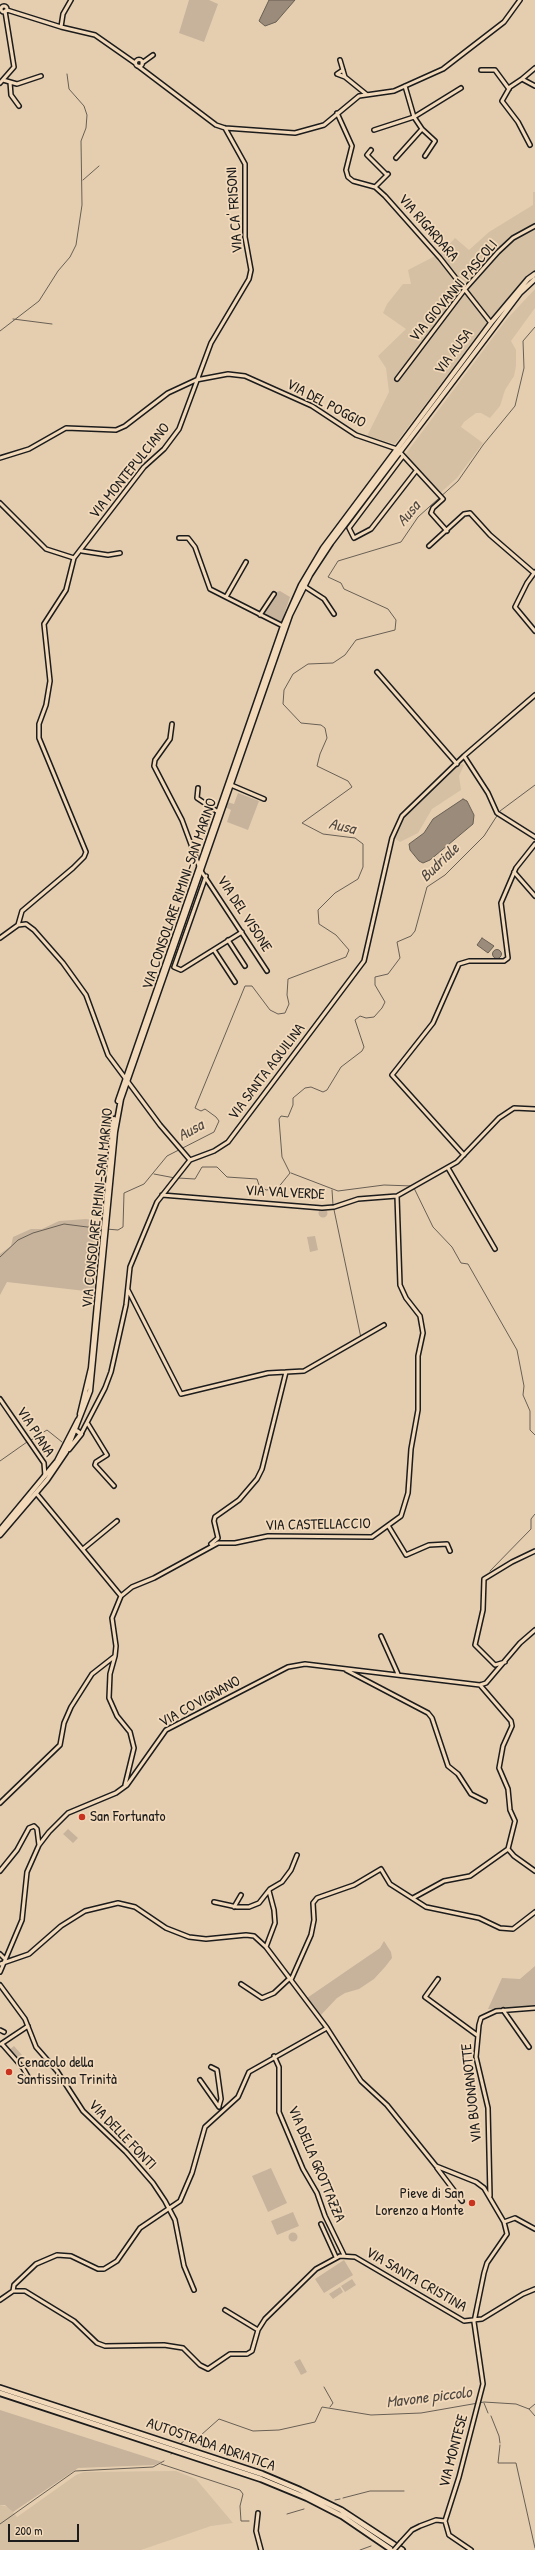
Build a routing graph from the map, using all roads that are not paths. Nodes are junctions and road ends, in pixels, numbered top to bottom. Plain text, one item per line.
1 (71, 0) edge
2 (520, 0) edge
3 (2, 6) edge
4 (6, 11) junction
5 (61, 27) junction
6 (153, 55) dead end
7 (340, 60) dead end
8 (139, 63) junction
9 (535, 68) edge
10 (343, 70) junction
11 (481, 70) dead end
12 (41, 76) dead end
13 (345, 77) junction
14 (522, 79) junction
15 (2, 81) edge
16 (10, 82) junction
17 (405, 86) junction
18 (535, 86) edge
19 (358, 88) junction
20 (461, 88) dead end
21 (509, 89) junction
22 (366, 94) junction
23 (357, 96) junction
24 (19, 106) dead end
25 (337, 113) junction
26 (414, 117) junction
27 (224, 128) junction
28 (422, 129) junction
29 (374, 130) dead end
30 (530, 145) dead end
31 (371, 150) dead end
32 (425, 156) dead end
33 (396, 158) dead end
34 (375, 187) junction
35 (535, 226) edge
36 (535, 274) edge
37 (535, 279) edge
38 (465, 290) junction
39 (491, 323) junction
40 (397, 379) dead end
41 (196, 380) junction
42 (400, 452) junction
43 (0, 458) edge
44 (416, 471) junction
45 (0, 504) edge
46 (446, 531) junction
47 (179, 538) dead end
48 (429, 546) dead end
49 (82, 551) junction
50 (120, 553) dead end
51 (74, 558) junction
52 (246, 562) dead end
53 (535, 572) edge
54 (304, 586) junction
55 (274, 594) dead end
56 (226, 597) junction
57 (260, 614) junction
58 (334, 614) dead end
59 (283, 626) junction
60 (535, 631) edge
61 (377, 672) dead end
62 (535, 695) edge
63 (172, 724) dead end
64 (464, 756) junction
65 (457, 764) junction
66 (230, 785) junction
67 (198, 788) dead end
68 (264, 799) dead end
69 (218, 812) junction
70 (535, 838) edge
71 (535, 844) edge
72 (200, 868) junction
73 (514, 872) junction
74 (206, 876) junction
75 (535, 896) edge
76 (18, 925) junction
77 (242, 932) junction
78 (0, 938) edge
79 (228, 940) junction
80 (214, 950) junction
81 (245, 966) dead end
82 (267, 971) dead end
83 (235, 982) dead end
84 (126, 1080) junction
85 (535, 1110) edge
86 (464, 1155) junction
87 (190, 1160) junction
88 (448, 1168) junction
89 (162, 1195) junction
90 (397, 1196) junction
91 (104, 1233) junction
92 (495, 1249) dead end
93 (128, 1290) junction
94 (384, 1325) dead end
95 (286, 1372) junction
96 (0, 1399) edge
97 (88, 1424) junction
98 (79, 1432) junction
99 (45, 1478) junction
100 (114, 1486) dead end
101 (36, 1493) junction
102 (117, 1521) dead end
103 (389, 1527) junction
104 (0, 1530) edge
105 (0, 1535) edge
106 (210, 1546) junction
107 (83, 1549) junction
108 (450, 1551) dead end
109 (535, 1551) edge
110 (121, 1596) junction
111 (535, 1630) edge
112 (381, 1636) dead end
113 (115, 1656) junction
114 (504, 1662) junction
115 (344, 1669) junction
116 (398, 1674) junction
117 (480, 1685) junction
118 (124, 1787) junction
119 (485, 1800) dead end
120 (0, 1803) edge
121 (40, 1845) junction
122 (508, 1849) junction
123 (297, 1855) dead end
124 (0, 1871) edge
125 (535, 1871) edge
126 (269, 1891) junction
127 (241, 1895) dead end
128 (413, 1898) junction
129 (214, 1902) dead end
130 (234, 1907) junction
131 (535, 1912) edge
132 (266, 1947) junction
133 (0, 1954) edge
134 (4, 1958) junction
135 (1, 1964) edge
136 (0, 1972) edge
137 (290, 1979) junction
138 (438, 1979) dead end
139 (241, 1984) dead end
140 (0, 1985) edge
141 (535, 2008) edge
142 (503, 2010) junction
143 (28, 2026) junction
144 (327, 2028) junction
145 (477, 2035) junction
146 (1, 2045) edge
147 (529, 2047) dead end
148 (274, 2056) junction
149 (211, 2067) dead end
150 (200, 2080) dead end
151 (31, 2082) dead end
152 (219, 2106) junction
153 (222, 2110) junction
154 (436, 2166) junction
155 (490, 2196) junction
156 (462, 2201) dead end
157 (169, 2209) junction
158 (504, 2222) junction
159 (321, 2224) dead end
160 (535, 2229) edge
161 (344, 2255) junction
162 (336, 2257) junction
163 (535, 2289) edge
164 (194, 2290) dead end
165 (12, 2291) junction
166 (0, 2300) edge
167 (225, 2310) dead end
168 (474, 2322) junction
169 (258, 2330) junction
170 (0, 2388) edge
171 (0, 2393) edge
172 (258, 2513) dead end
173 (445, 2521) junction
174 (261, 2550) edge
175 (393, 2550) edge
176 (402, 2550) edge
177 (471, 2550) edge

1 - 5 street
2 - 17 street
3 - 4 street
4 - 5 street
4 - 15 street
5 - 8 street
6 - 8 street
7 - 10 street
8 - 27 street
9 - 14 street
10 - 13 street
10 - 13 street
11 - 21 street
12 - 16 street
13 - 19 street
14 - 18 street
14 - 21 street
15 - 16 street
16 - 24 street
17 - 22 street
17 - 26 street
19 - 22 street
19 - 23 street
20 - 26 street
21 - 30 street
22 - 23 street
23 - 25 street
25 - 27 street
25 - 34 street
26 - 28 street
26 - 29 street
27 - 41 street, VIA CA' FRISONI
28 - 32 street
28 - 33 street
31 - 34 street
34 - 38 street, VIA RIGARDARA
35 - 38 street, VIA GIOVANNI PASCOLI
36 - 39 main road, VIA AUSA
37 - 42 main road, VIA AUSA
38 - 39 street, VIA RIGARDARA
38 - 40 street, VIA GIOVANNI PASCOLI
39 - 42 main road, VIA AUSA
41 - 42 street, VIA DEL POGGIO
41 - 43 street, VIA DEL POGGIO
41 - 49 street, VIA MONTEPULCIANO
42 - 44 street
42 - 44 street
42 - 54 main road, VIA CONSOLARE RIMINI-SAN MARINO
42 - 59 main road, VIA CONSOLARE RIMINI-SAN MARINO
44 - 46 street
45 - 51 street
46 - 48 street
46 - 53 street
47 - 56 street
49 - 50 street
49 - 51 street, VIA MONTEPULCIANO
51 - 76 street
52 - 56 street
53 - 60 street
54 - 58 street
54 - 66 main road, VIA CONSOLARE RIMINI-SAN MARINO
55 - 57 street
56 - 57 street
57 - 59 street
59 - 69 main road, VIA CONSOLARE RIMINI-SAN MARINO
61 - 65 street
62 - 64 street, VIA SANTA AQUILINA
63 - 72 street, VIA CONSOLARE RIMINI-SAN MARINO
64 - 65 street, VIA SANTA AQUILINA
64 - 70 street
65 - 87 street, VIA SANTA AQUILINA
66 - 68 street, VIA CONSOLARE RIMINI-SAN MARINO
66 - 72 main road, VIA CONSOLARE RIMINI-SAN MARINO
67 - 69 street, VIA CONSOLARE RIMINI-SAN MARINO
69 - 72 main road, VIA CONSOLARE RIMINI-SAN MARINO
71 - 73 street
72 - 74 street, VIA DEL VISONE
72 - 84 main road, VIA CONSOLARE RIMINI-SAN MARINO
73 - 75 street
73 - 86 street
74 - 77 street, VIA DEL VISONE
74 - 80 street
76 - 78 street
76 - 84 street
77 - 79 street
77 - 82 street, VIA DEL VISONE
79 - 80 street
79 - 81 street
80 - 83 street
84 - 87 street
84 - 91 main road, VIA CONSOLARE RIMINI-SAN MARINO
85 - 86 street, VIA VALVERDE
86 - 88 street, VIA VALVERDE
87 - 89 street, VIA SANTA AQUILINA
88 - 90 street, VIA VALVERDE
88 - 92 street
89 - 90 street, VIA VALVERDE
89 - 93 street, VIA SANTA AQUILINA
90 - 103 street, VIA CASTELLACCIO
91 - 98 main road, VIA CONSOLARE RIMINI-SAN MARINO
91 - 99 main road, VIA CONSOLARE RIMINI-SAN MARINO
93 - 95 street
93 - 97 street, VIA SANTA AQUILINA
94 - 95 street
95 - 106 street
96 - 99 street, VIA PIANA
97 - 98 street, VIA SANTA AQUILINA
97 - 100 street
98 - 101 main road
99 - 104 main road, VIA CONSOLARE RIMINI-SAN MARINO
101 - 105 main road
101 - 107 street
102 - 107 street
103 - 106 street, VIA CASTELLACCIO
103 - 108 street
106 - 110 street, VIA CASTELLACCIO
107 - 110 street
109 - 114 street
110 - 113 street
111 - 114 street
112 - 116 street
113 - 118 street
113 - 120 street
114 - 117 street
115 - 116 street, VIA COVIGNANO
115 - 118 street, VIA COVIGNANO
115 - 119 street
116 - 117 street, VIA COVIGNANO
117 - 122 street
118 - 121 street, VIA COVIGNANO
121 - 124 street
121 - 134 street, VIA COVIGNANO
122 - 125 street
122 - 128 street
123 - 126 street
126 - 130 street
126 - 132 street
127 - 130 street
128 - 131 street
128 - 137 street
129 - 130 street
132 - 135 street
132 - 137 street
133 - 134 street
134 - 135 street, VIA COVIGNANO
135 - 136 street, VIA COVIGNANO
137 - 139 street
137 - 144 street
138 - 145 street, VIA BUONANOTTE
140 - 143 street, VIA DELLE FONTI
141 - 142 street
142 - 145 street, VIA BUONANOTTE
142 - 147 street
143 - 146 street
143 - 157 street, VIA DELLE FONTI
144 - 148 street
144 - 154 street
145 - 155 street, VIA BUONANOTTE
146 - 151 street
148 - 153 street
148 - 161 street, VIA DELLA GROTTAZZA
149 - 152 street
150 - 152 street
152 - 153 street
153 - 157 street
154 - 155 street
154 - 156 street
155 - 158 street
157 - 164 street, VIA DELLE FONTI
157 - 165 street
158 - 160 street
158 - 168 street
159 - 162 street
161 - 162 street, VIA SANTA CRISTINA
161 - 168 street, VIA SANTA CRISTINA
162 - 169 street, VIA SANTA CRISTINA
163 - 168 street, VIA SANTA CRISTINA
165 - 166 street
165 - 169 street, VIA SANTA CRISTINA
167 - 169 street
168 - 173 street, VIA MONTESE
170 - 176 highway, AUTOSTRADA ADRIATICA
171 - 175 highway, AUTOSTRADA ADRIATICA
172 - 174 street
173 - 175 street, bridge
173 - 177 street

